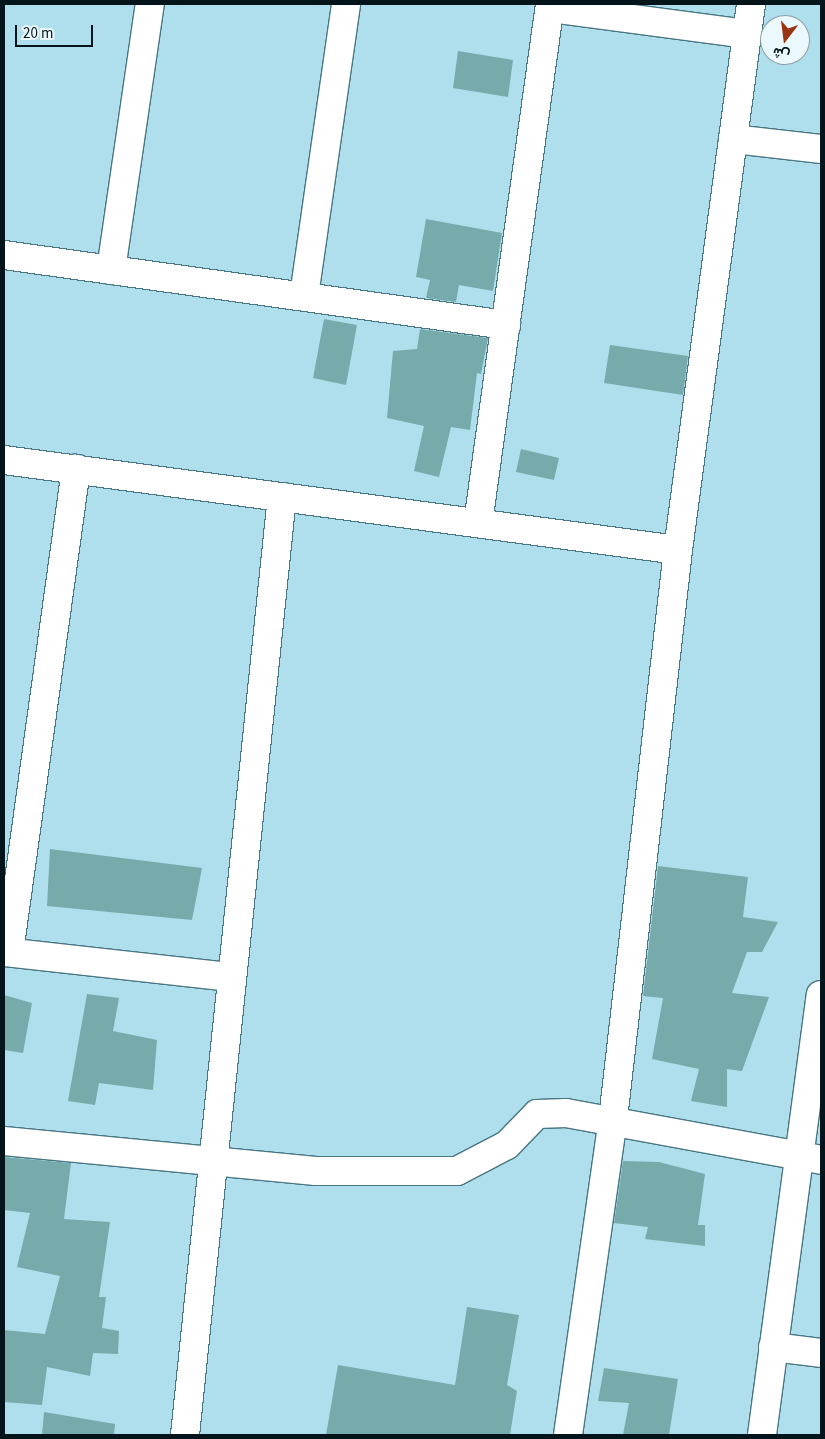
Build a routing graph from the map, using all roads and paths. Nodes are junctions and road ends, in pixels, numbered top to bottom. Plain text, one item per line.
1 (150, 4) edge
2 (346, 4) edge
3 (751, 4) edge
4 (550, 6) edge
5 (747, 34) junction
6 (733, 139) junction
7 (821, 149) edge
8 (4, 255) edge
9 (111, 270) junction
10 (304, 296) junction
11 (506, 325) junction
12 (4, 460) edge
13 (76, 469) junction
14 (282, 497) junction
15 (478, 523) junction
16 (678, 550) junction
17 (7, 952) edge
18 (231, 977) junction
19 (821, 995) edge
20 (613, 1119) junction
21 (4, 1141) edge
22 (810, 1158) edge
23 (212, 1159) junction
24 (773, 1347) junction
25 (821, 1353) edge
26 (185, 1435) edge
27 (568, 1435) edge
28 (762, 1435) edge

1 - 9 street
2 - 10 street
3 - 5 street
4 - 5 street
4 - 11 street
5 - 6 street
6 - 7 street
6 - 16 street
8 - 9 street
9 - 10 street
10 - 11 street
11 - 15 street
12 - 13 street
13 - 14 street
13 - 17 street
14 - 15 street
14 - 18 street
15 - 16 street
16 - 20 street
17 - 18 street
18 - 23 street
19 - 22 street
20 - 22 street
20 - 23 street
20 - 27 street
21 - 23 street
22 - 24 street
23 - 26 street
24 - 25 street
24 - 28 street

